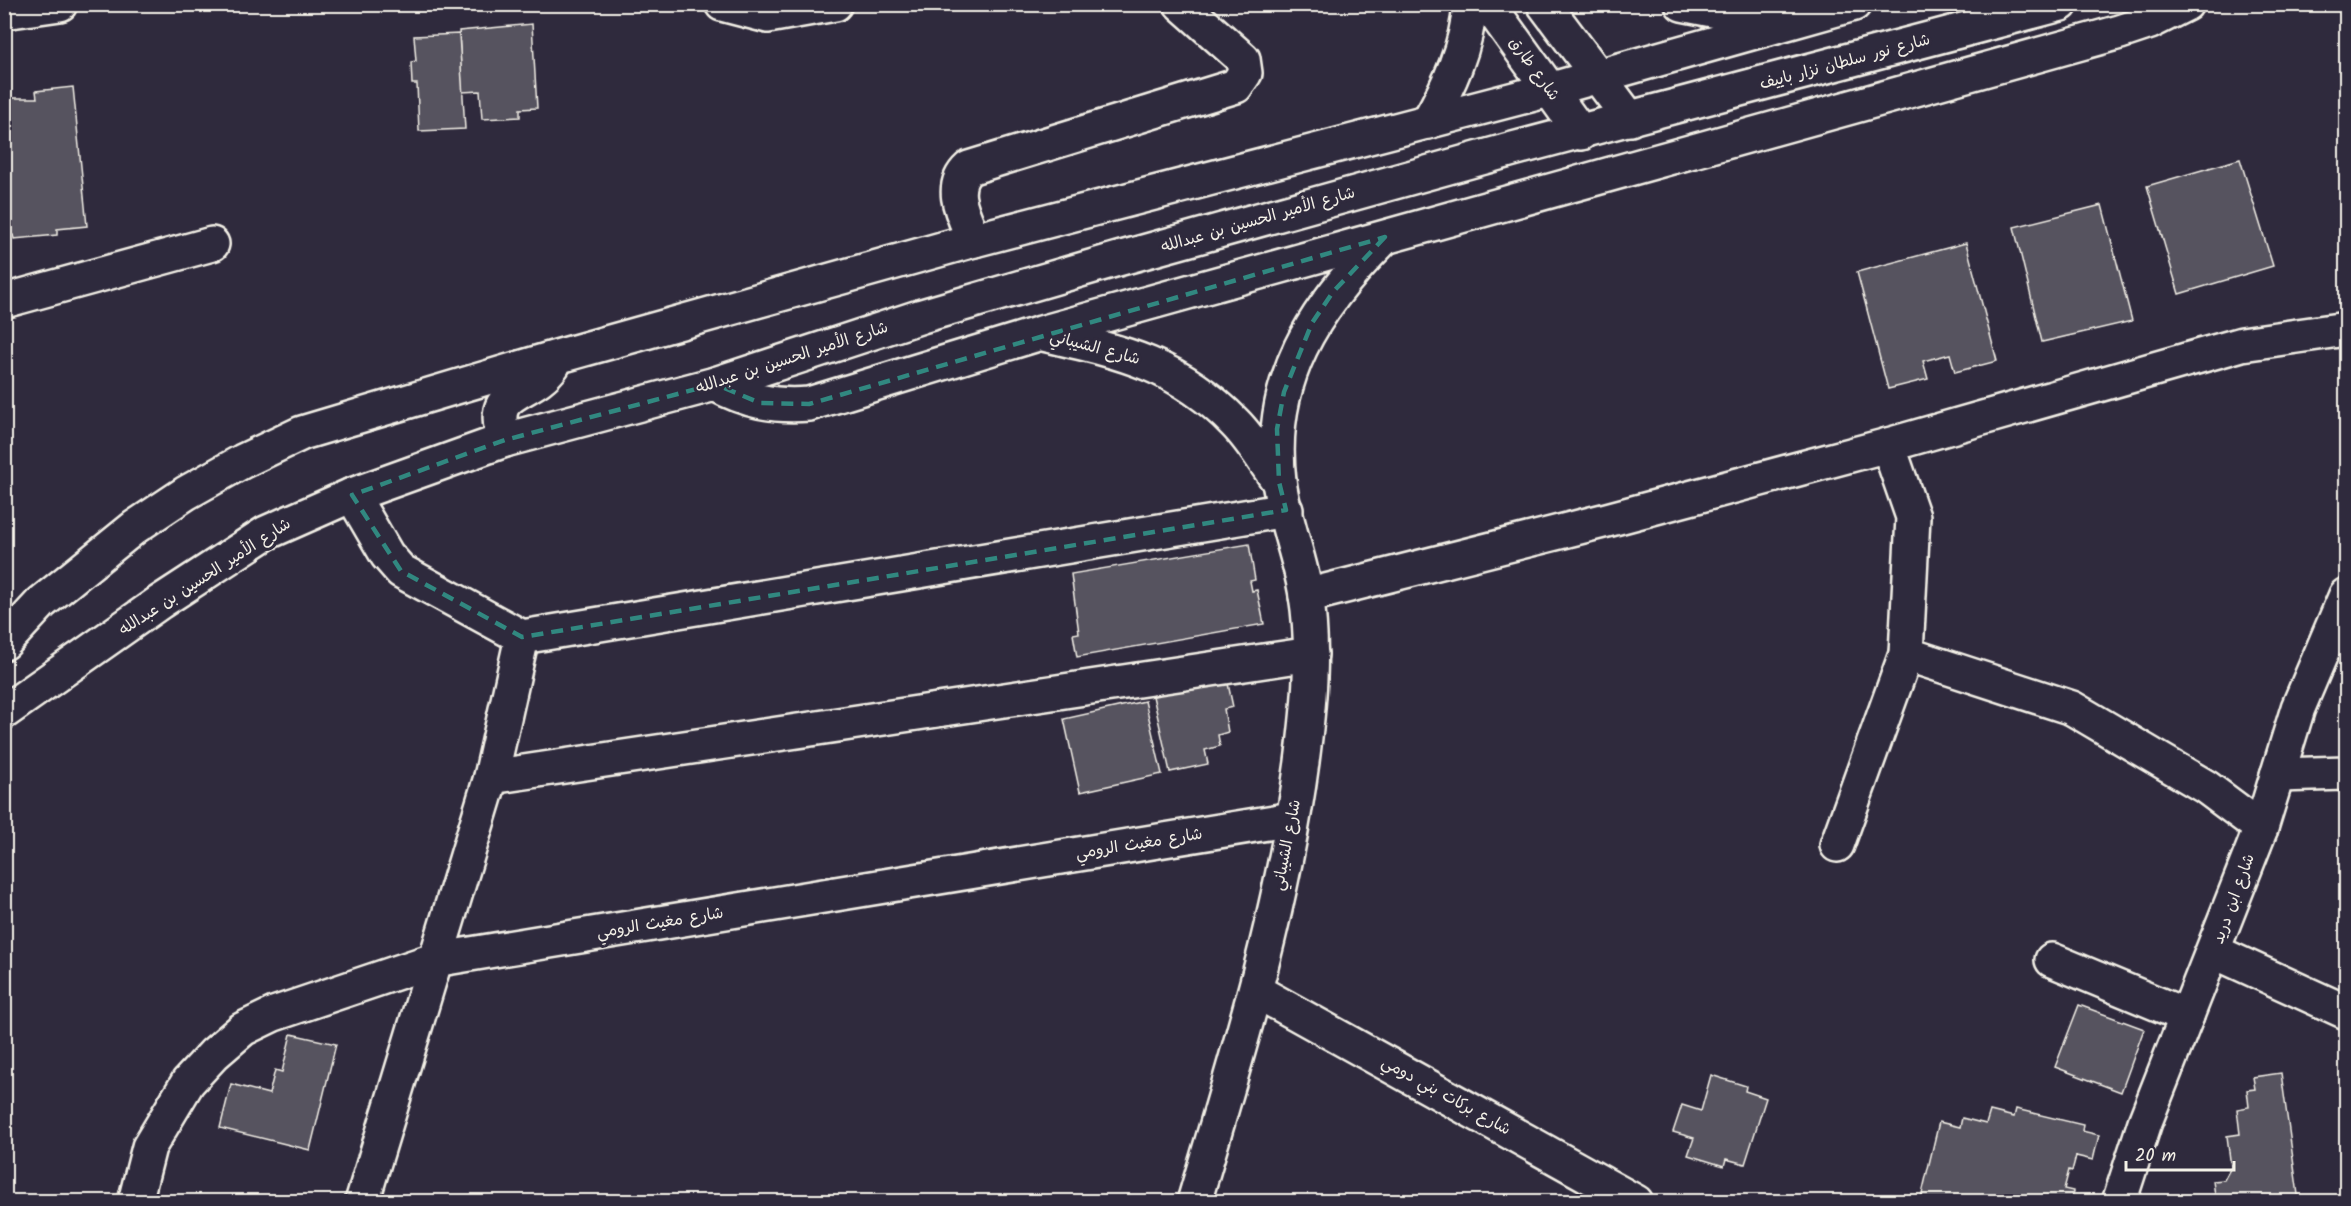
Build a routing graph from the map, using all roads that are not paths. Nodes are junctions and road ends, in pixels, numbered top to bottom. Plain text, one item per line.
1 (60, 4) edge
2 (722, 4) edge
3 (835, 4) edge
4 (1181, 4) edge
5 (1470, 4) edge
6 (1488, 4) edge
7 (1544, 4) edge
8 (1682, 4) edge
9 (2061, 4) edge
10 (2186, 4) edge
11 (1847, 5) edge
12 (4, 12) edge
13 (1784, 23) junction
14 (1598, 75) junction
15 (1549, 90) junction
16 (1630, 120) junction
17 (1428, 122) junction
18 (1581, 133) junction
19 (1385, 237) junction
20 (974, 240) junction
21 (212, 244) dead end
22 (4, 301) edge
23 (2346, 329) edge
24 (1041, 333) junction
25 (560, 356) junction
26 (715, 384) junction
27 (505, 440) junction
28 (1888, 445) junction
29 (352, 495) junction
30 (1283, 496) junction
31 (1306, 596) junction
32 (2346, 596) edge
33 (522, 636) junction
34 (4, 643) edge
35 (1311, 654) junction
36 (1906, 654) junction
37 (4, 712) edge
38 (2346, 773) edge
39 (2277, 774) junction
40 (491, 777) junction
41 (1292, 819) junction
42 (2261, 828) junction
43 (1837, 846) dead end
44 (2215, 952) junction
45 (434, 960) junction
46 (2052, 960) dead end
47 (1256, 991) junction
48 (2346, 1012) edge
49 (2187, 1016) junction
50 (135, 1202) edge
51 (362, 1202) edge
52 (1194, 1202) edge
53 (1636, 1202) edge
54 (2119, 1202) edge

1 - 12 street
2 - 3 street
4 - 20 street
5 - 17 street
6 - 15 street, شارع طارق
7 - 14 street
8 - 13 street
9 - 16 street, شارع نور سلطان نزار باييف
10 - 19 street
11 - 13 street
13 - 14 street
14 - 15 street
14 - 16 street
15 - 17 street
15 - 18 street, شارع طارق
16 - 18 street, شارع الأمير الحسين بن عبدالله
17 - 20 street
18 - 26 street, شارع الأمير الحسين بن عبدالله
19 - 24 street
19 - 30 street, شارع الشيباني
20 - 25 street
21 - 22 street
23 - 28 street
24 - 26 street
24 - 30 street, شارع الشيباني
25 - 27 street
25 - 34 street
26 - 27 street, شارع الأمير الحسين بن عبدالله
27 - 29 street, شارع الأمير الحسين بن عبدالله
28 - 31 street
28 - 36 street
29 - 33 street
29 - 37 street, شارع الأمير الحسين بن عبدالله
30 - 31 street, شارع الشيباني
30 - 33 street
31 - 35 street, شارع الشيباني
32 - 39 street, شارع ابن دريد
33 - 40 street
35 - 40 street
35 - 41 street, شارع الشيباني
36 - 42 street
36 - 43 street
38 - 39 street
39 - 42 street, شارع ابن دريد
40 - 45 street
41 - 45 street, شارع مغيث الرومي
41 - 47 street, شارع الشيباني
42 - 44 street, شارع ابن دريد
44 - 48 street
44 - 49 street, شارع ابن دريد
45 - 50 street, شارع مغيث الرومي
45 - 51 street
46 - 49 street
47 - 52 street, شارع الشيباني
47 - 53 street, شارع بركات بني دومي
49 - 54 street, شارع ابن دريد

